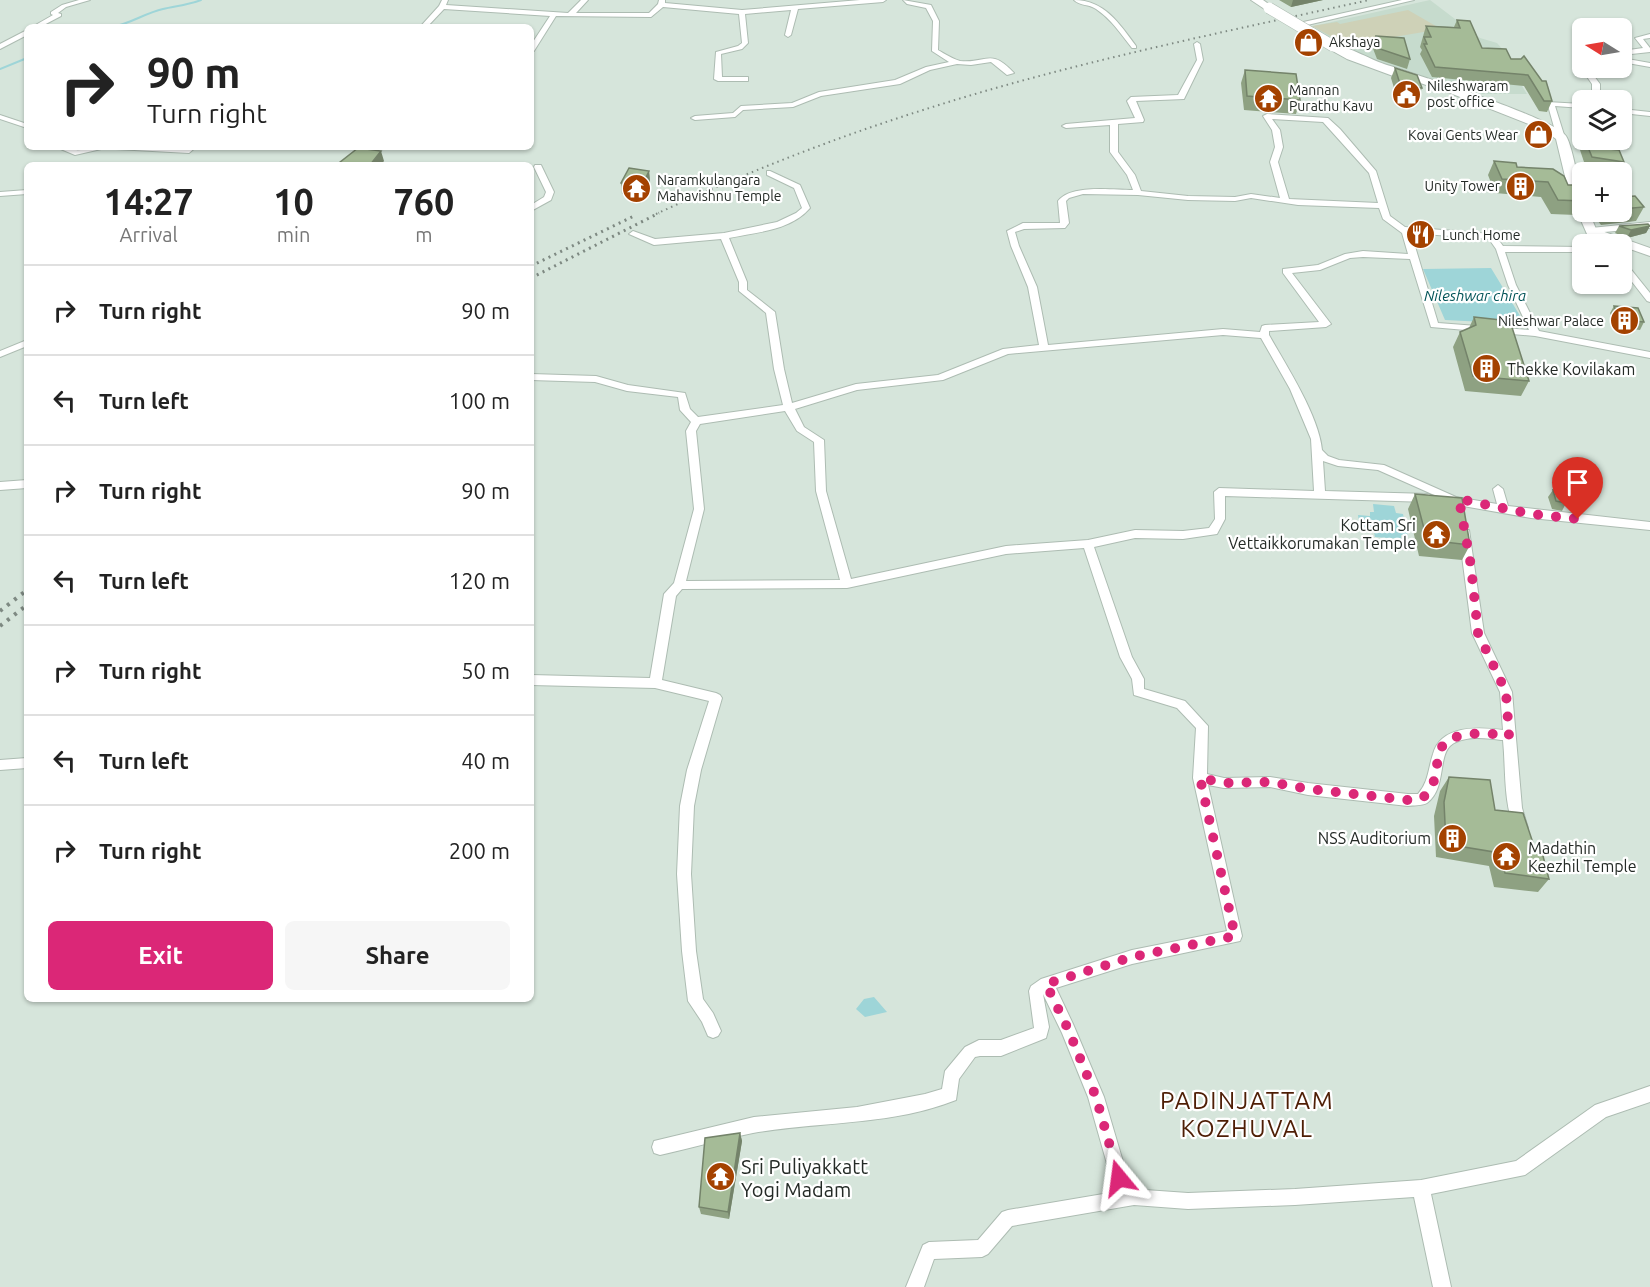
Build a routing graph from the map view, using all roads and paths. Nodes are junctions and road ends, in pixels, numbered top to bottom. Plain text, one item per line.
1 (87, 0) edge
2 (585, 0) edge
3 (884, 0) edge
4 (906, 0) edge
5 (1077, 0) edge
6 (1256, 0) edge
7 (1411, 0) edge
8 (661, 2) edge
9 (443, 3) edge
10 (795, 7) junction
11 (742, 12) junction
12 (554, 14) junction
13 (570, 15) junction
14 (41, 24) edge
15 (426, 24) edge
16 (24, 34) edge
17 (788, 35) dead end
18 (1650, 36) edge
19 (1197, 44) dead end
20 (534, 46) edge
21 (0, 47) edge
22 (1134, 47) dead end
23 (1632, 52) edge
24 (958, 62) junction
25 (1632, 62) edge
26 (1650, 65) edge
27 (1010, 73) dead end
28 (745, 79) dead end
29 (1454, 91) junction
30 (1572, 105) edge
31 (1632, 112) edge
32 (1650, 114) edge
33 (0, 117) edge
34 (695, 118) dead end
35 (1114, 122) junction
36 (24, 125) edge
37 (1066, 126) dead end
38 (1561, 138) junction
39 (68, 150) edge
40 (94, 150) edge
41 (171, 150) edge
42 (190, 150) edge
43 (86, 152) junction
44 (78, 162) edge
45 (538, 168) edge
46 (770, 173) dead end
47 (24, 192) edge
48 (1138, 193) junction
49 (0, 194) edge
50 (1285, 201) junction
51 (1383, 206) junction
52 (534, 207) edge
53 (1650, 225) edge
54 (1406, 232) junction
55 (633, 234) dead end
56 (1598, 234) edge
57 (1612, 234) edge
58 (724, 236) junction
59 (1632, 247) edge
60 (1500, 249) junction
61 (1572, 249) edge
62 (1650, 252) edge
63 (1413, 257) junction
64 (1632, 276) edge
65 (1650, 298) edge
66 (1535, 333) junction
67 (1263, 335) junction
68 (24, 344) edge
69 (1044, 348) junction
70 (0, 354) edge
71 (1650, 355) edge
72 (534, 377) edge
73 (791, 407) junction
74 (696, 421) junction
75 (1317, 451) junction
76 (24, 484) edge
77 (0, 486) edge
78 (1498, 489) dead end
79 (1320, 495) junction
80 (1459, 507) junction
81 (1503, 508) junction
82 (1650, 526) edge
83 (1088, 544) junction
84 (847, 584) junction
85 (679, 585) junction
86 (534, 680) edge
87 (655, 684) junction
88 (1509, 736) junction
89 (24, 763) edge
90 (0, 765) edge
91 (1200, 778) junction
92 (1524, 838) edge
93 (1046, 984) junction
94 (713, 1031) dead end
95 (1650, 1094) edge
96 (660, 1147) dead end
97 (1421, 1188) junction
98 (1125, 1198) junction
99 (915, 1287) edge
100 (1442, 1287) edge

1 - 14 street
2 - 13 street
3 - 10 street
4 - 24 street
5 - 22 street
6 - 29 main road, bridge
7 - 29 street
8 - 11 street
8 - 13 street
9 - 12 street
9 - 15 street
10 - 11 street
10 - 17 street
11 - 28 street
12 - 13 street
12 - 20 street
16 - 21 street
18 - 23 street
19 - 35 street
24 - 27 street
24 - 34 street
25 - 26 street
29 - 38 main road
30 - 38 street
31 - 32 street
33 - 36 street
35 - 37 street
35 - 48 street
38 - 56 main road
39 - 43 street
40 - 43 street
41 - 42 street
43 - 44 street
45 - 52 street
46 - 58 street
47 - 49 street
48 - 50 street
48 - 69 street
50 - 51 street
50 - 51 street
51 - 54 street
53 - 57 street
54 - 60 street
54 - 63 street
55 - 58 street
58 - 73 street
59 - 62 main road
60 - 61 street
60 - 66 street
63 - 66 street
63 - 67 street
64 - 65 street
66 - 71 street
67 - 69 street
67 - 75 street
68 - 70 street
69 - 73 street
72 - 74 street
73 - 74 street
73 - 84 street
74 - 85 street
75 - 79 street
75 - 80 street
76 - 77 street
78 - 81 street
79 - 80 street
79 - 83 street
80 - 81 street
80 - 88 street
81 - 82 street
83 - 84 street
83 - 91 street
84 - 85 street
85 - 87 street
86 - 87 street
87 - 94 street
88 - 91 street
88 - 92 street
89 - 90 street
91 - 93 street
93 - 96 street
93 - 98 street
95 - 97 street
97 - 98 street
97 - 100 street
98 - 99 street

